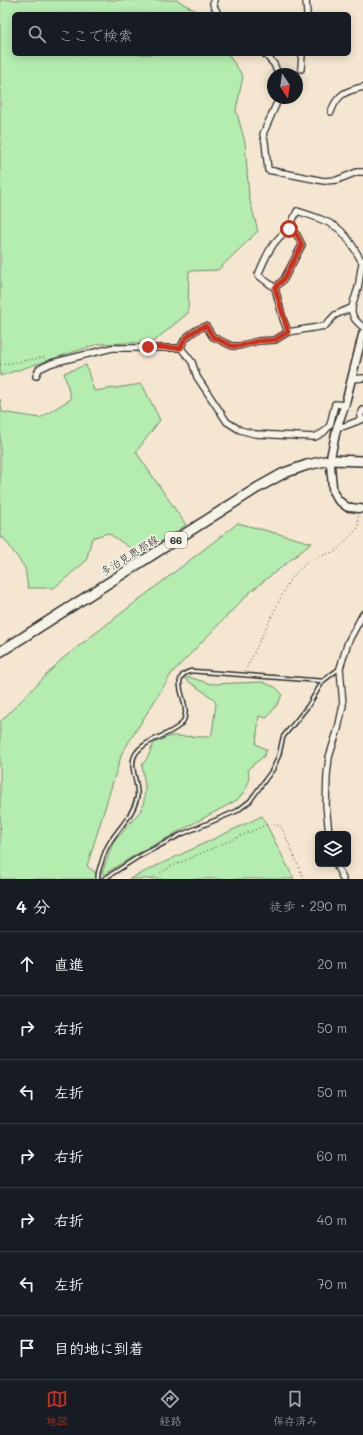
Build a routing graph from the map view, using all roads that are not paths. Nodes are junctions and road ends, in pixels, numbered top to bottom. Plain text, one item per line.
1 (214, 0) edge
2 (306, 0) edge
3 (217, 12) edge
4 (307, 12) edge
5 (267, 56) edge
6 (302, 56) edge
7 (276, 68) edge
8 (301, 68) edge
9 (363, 87) edge
10 (276, 104) edge
11 (331, 112) dead end
12 (363, 172) edge
13 (289, 229) junction
14 (363, 261) edge
15 (275, 288) junction
16 (351, 308) junction
17 (363, 327) edge
18 (288, 332) junction
19 (363, 333) edge
20 (181, 348) junction
21 (36, 376) dead end
22 (363, 378) edge
23 (352, 379) junction
24 (345, 405) junction
25 (363, 410) edge
26 (362, 420) edge
27 (337, 427) junction
28 (330, 460) junction
29 (363, 461) edge
30 (360, 508) edge
31 (363, 614) edge
32 (0, 652) edge
33 (340, 668) junction
34 (323, 682) junction
35 (329, 831) edge
36 (338, 867) edge
37 (98, 879) edge
38 (104, 879) edge
39 (344, 879) edge

1 - 3 street
2 - 4 street
5 - 7 street
6 - 8 street
9 - 11 street
10 - 12 street
13 - 14 street
13 - 15 street
13 - 15 street
14 - 16 street
15 - 18 street
16 - 17 street
16 - 18 street
18 - 20 street
19 - 23 street
20 - 21 street
20 - 24 street
22 - 23 street
23 - 24 street
24 - 27 street
25 - 26 street
26 - 27 street
27 - 28 street
28 - 29 main road, 多治見恵那線 / 66
28 - 30 street
28 - 32 main road, 多治見恵那線 / 66
31 - 33 street
33 - 34 lane
33 - 35 street
34 - 37 lane
34 - 38 lane
36 - 39 street

